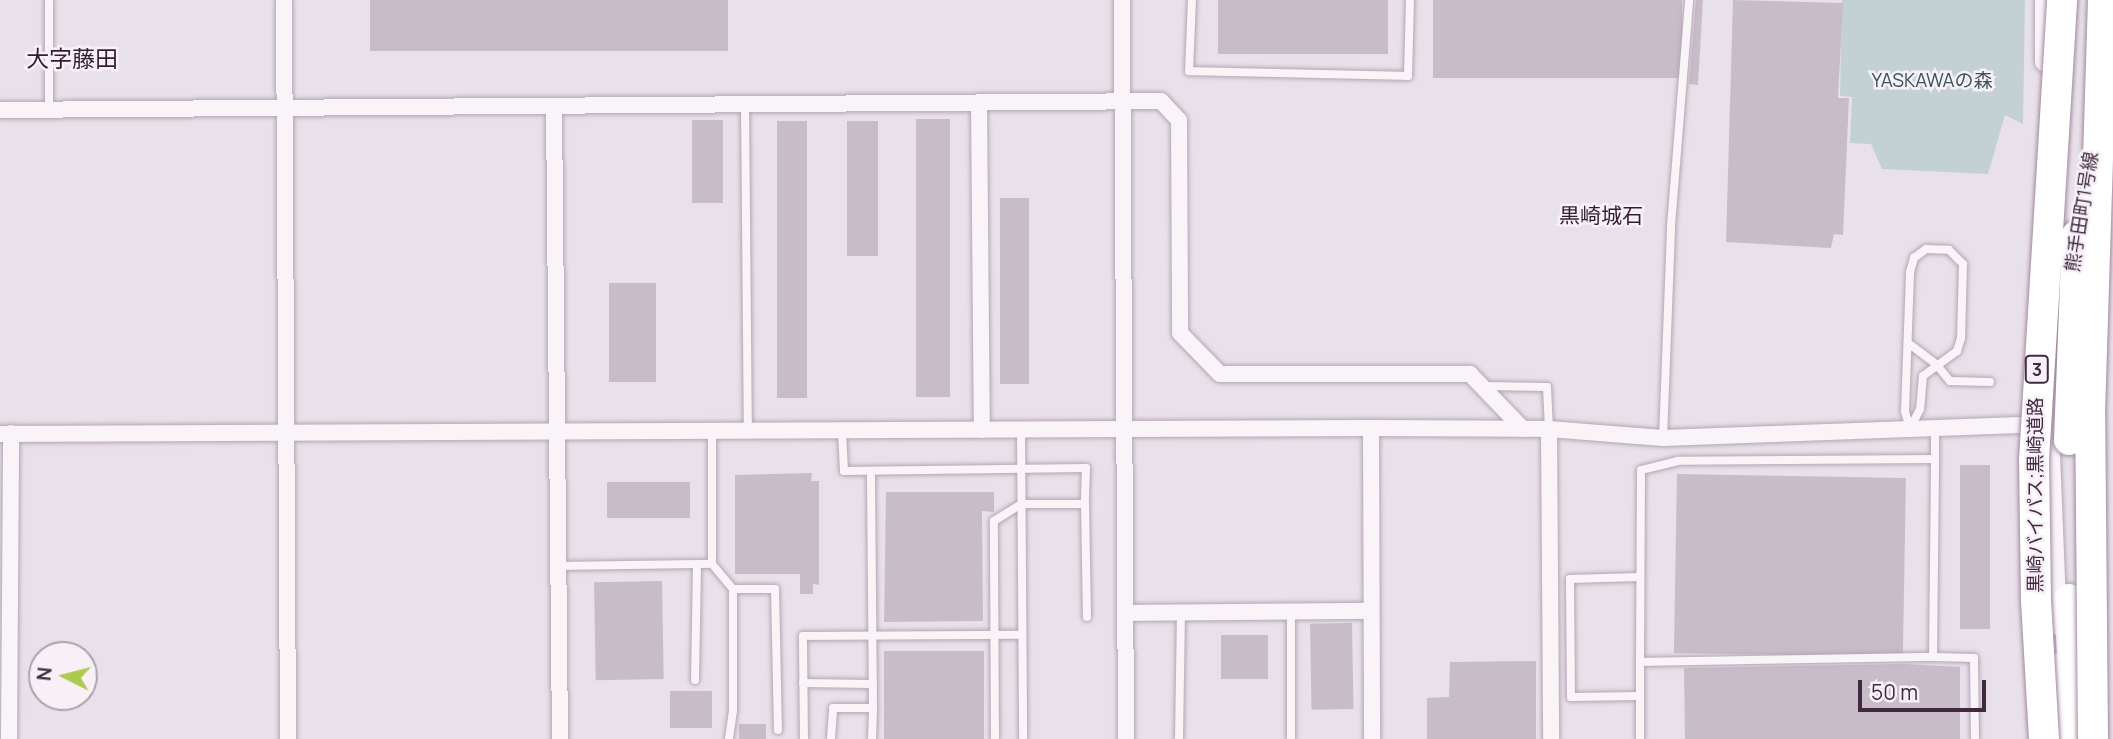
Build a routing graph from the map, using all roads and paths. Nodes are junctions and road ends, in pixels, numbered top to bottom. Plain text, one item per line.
1 (49, 0) edge
2 (284, 0) edge
3 (1122, 0) edge
4 (1192, 0) edge
5 (1410, 0) edge
6 (1689, 0) edge
7 (2045, 0) edge
8 (2062, 0) edge
9 (2072, 0) edge
10 (2089, 0) edge
11 (2105, 0) edge
12 (1124, 101) junction
13 (979, 103) junction
14 (745, 104) junction
15 (554, 106) junction
16 (283, 107) junction
17 (48, 109) junction
18 (0, 110) edge
19 (1907, 342) junction
20 (1936, 364) junction
21 (1990, 382) dead end
22 (1481, 386) junction
23 (2048, 423) junction
24 (1371, 428) junction
25 (1935, 428) junction
26 (712, 429) junction
27 (748, 429) junction
28 (1125, 429) junction
29 (1523, 429) junction
30 (1549, 429) junction
31 (1910, 429) junction
32 (842, 430) junction
33 (982, 430) junction
34 (1021, 430) junction
35 (287, 431) junction
36 (6, 433) edge
37 (556, 433) junction
38 (1663, 438) junction
39 (1935, 459) junction
40 (1021, 469) junction
41 (872, 471) junction
42 (1021, 504) junction
43 (1085, 504) junction
44 (712, 564) junction
45 (697, 565) junction
46 (559, 566) junction
47 (1640, 577) junction
48 (733, 590) junction
49 (1370, 611) junction
50 (1127, 613) junction
51 (1291, 613) junction
52 (1181, 614) junction
53 (1087, 617) dead end
54 (993, 635) junction
55 (1021, 635) junction
56 (874, 636) junction
57 (1933, 657) junction
58 (1640, 662) junction
59 (695, 680) dead end
60 (803, 683) junction
61 (873, 684) junction
62 (1640, 696) junction
63 (873, 708) junction
64 (778, 730) dead end
65 (9, 739) edge
66 (288, 739) edge
67 (560, 739) edge
68 (729, 739) edge
69 (804, 739) edge
70 (831, 739) edge
71 (872, 739) edge
72 (995, 739) edge
73 (1023, 739) edge
74 (1126, 739) edge
75 (1179, 739) edge
76 (1291, 739) edge
77 (1372, 739) edge
78 (1551, 739) edge
79 (1640, 739) edge
80 (1975, 739) edge
81 (2045, 739) edge
82 (2053, 739) edge
83 (2061, 739) edge
84 (2076, 739) edge
85 (2093, 739) edge

1 - 17 lane
2 - 16 street
3 - 12 street
4 - 5 lane
6 - 38 lane
7 - 23 street, 熊手田町1号線
8 - 81 highway, 黒崎バイパス;黒崎道路 / 3, bridge
9 - 82 highway
10 - 84 highway, bridge
11 - 23 street, 熊手田町1号線
11 - 85 highway, bridge
12 - 13 street
12 - 22 street
12 - 28 street
13 - 14 street
13 - 33 street
14 - 15 street
14 - 27 lane
15 - 16 street
15 - 37 street
16 - 17 street
16 - 35 street
17 - 18 street
19 - 20 lane
19 - 20 lane
19 - 31 lane
20 - 21 lane
20 - 31 lane
22 - 29 street
22 - 30 lane
23 - 25 street
23 - 83 street, 熊手田町1号線
24 - 28 street
24 - 29 street
24 - 49 street
25 - 31 street
25 - 39 lane
26 - 27 street
26 - 37 street
26 - 44 lane
27 - 32 street
28 - 34 street
28 - 50 street
29 - 30 street
30 - 38 street
30 - 78 street
31 - 38 street
32 - 33 street
32 - 41 lane
33 - 34 street
34 - 40 lane
35 - 36 street
35 - 37 street
35 - 66 street
36 - 65 street
37 - 46 street
39 - 47 lane
39 - 57 lane
40 - 41 lane
40 - 42 lane
40 - 43 lane
41 - 56 lane
42 - 43 lane
42 - 54 lane
42 - 55 lane
43 - 53 lane
44 - 45 lane
44 - 48 lane
45 - 46 lane
45 - 59 lane
46 - 67 street
47 - 58 lane
47 - 62 lane
48 - 64 lane
48 - 68 lane
49 - 51 street
49 - 77 street
50 - 52 street
50 - 74 street
51 - 52 street
51 - 76 lane
52 - 75 lane
54 - 55 lane
54 - 56 lane
54 - 72 lane
55 - 73 lane
56 - 60 lane
56 - 61 lane
57 - 58 lane
57 - 80 lane
58 - 62 lane
60 - 61 lane
60 - 69 lane
61 - 63 lane
62 - 79 lane
63 - 70 lane
63 - 71 lane

